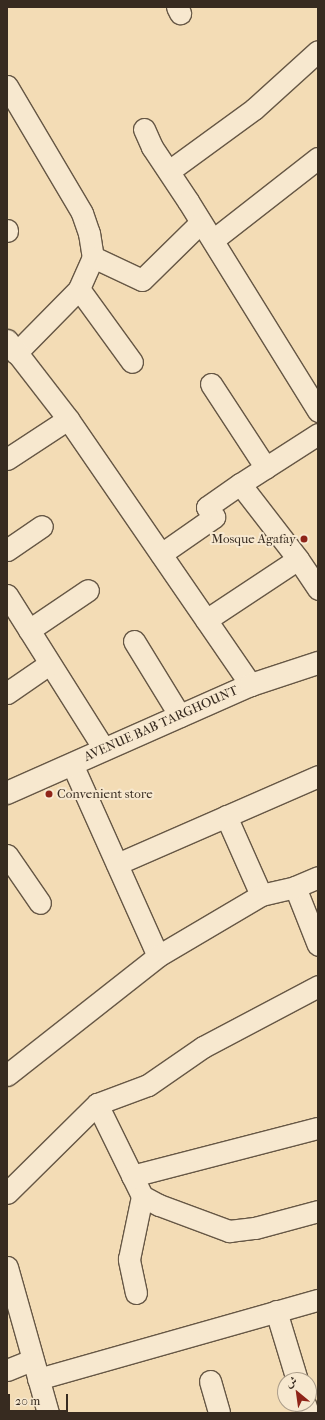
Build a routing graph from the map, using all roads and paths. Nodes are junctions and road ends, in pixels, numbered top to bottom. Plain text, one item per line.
1 (318, 51) edge
2 (7, 86) edge
3 (144, 129) dead end
4 (318, 158) edge
5 (169, 171) junction
6 (200, 223) junction
7 (213, 240) junction
8 (93, 257) junction
9 (79, 289) junction
10 (11, 346) edge
11 (132, 362) dead end
12 (211, 384) dead end
13 (318, 411) edge
14 (68, 419) junction
15 (318, 434) edge
16 (7, 459) edge
17 (266, 468) junction
18 (240, 484) junction
19 (42, 526) dead end
20 (7, 550) edge
21 (161, 554) junction
22 (298, 559) junction
23 (318, 589) edge
24 (88, 590) dead end
25 (7, 595) edge
26 (206, 620) junction
27 (29, 630) junction
28 (134, 641) dead end
29 (318, 663) edge
30 (49, 664) junction
31 (251, 685) junction
32 (7, 693) edge
33 (180, 716) junction
34 (104, 749) junction
35 (72, 764) junction
36 (318, 776) edge
37 (7, 793) edge
38 (226, 816) junction
39 (7, 855) edge
40 (117, 864) junction
41 (318, 877) edge
42 (295, 887) junction
43 (261, 895) junction
44 (40, 903) dead end
45 (318, 945) edge
46 (158, 956) junction
47 (318, 986) edge
48 (7, 1075) edge
49 (97, 1104) junction
50 (318, 1128) edge
51 (132, 1176) junction
52 (7, 1193) edge
53 (142, 1196) junction
54 (318, 1211) edge
55 (7, 1267) edge
56 (136, 1293) dead end
57 (318, 1300) edge
58 (276, 1312) junction
59 (35, 1369) junction
60 (7, 1370) edge
61 (295, 1372) edge
62 (210, 1381) dead end
63 (48, 1413) edge
64 (219, 1413) edge

1 - 5 street
2 - 8 street
3 - 5 street
4 - 7 street
5 - 6 street
6 - 7 street
6 - 8 street
7 - 13 street
8 - 9 street
9 - 10 street
9 - 11 street
10 - 14 street
12 - 17 street
14 - 16 street
14 - 21 street
15 - 17 street
17 - 18 street
18 - 21 street
18 - 22 street
19 - 20 street
21 - 26 street
22 - 23 street
22 - 26 street
24 - 27 street
25 - 27 street
26 - 31 street
27 - 30 street
28 - 33 street
29 - 31 street, AVENUE BAB TARGHOUNT
30 - 32 street
30 - 34 street
31 - 33 street, AVENUE BAB TARGHOUNT
33 - 34 street, AVENUE BAB TARGHOUNT
34 - 35 street, AVENUE BAB TARGHOUNT
35 - 37 street, AVENUE BAB TARGHOUNT
35 - 40 street
36 - 38 street
38 - 40 street
38 - 43 street
39 - 44 street
40 - 46 street
41 - 42 street
42 - 43 street
42 - 45 street
43 - 46 street
46 - 48 street
47 - 49 street
49 - 51 street
49 - 52 street
50 - 51 street
51 - 53 street
53 - 54 street
53 - 56 street
55 - 59 street
57 - 58 street
58 - 59 street
58 - 61 street
59 - 60 street
59 - 63 street
62 - 64 street

